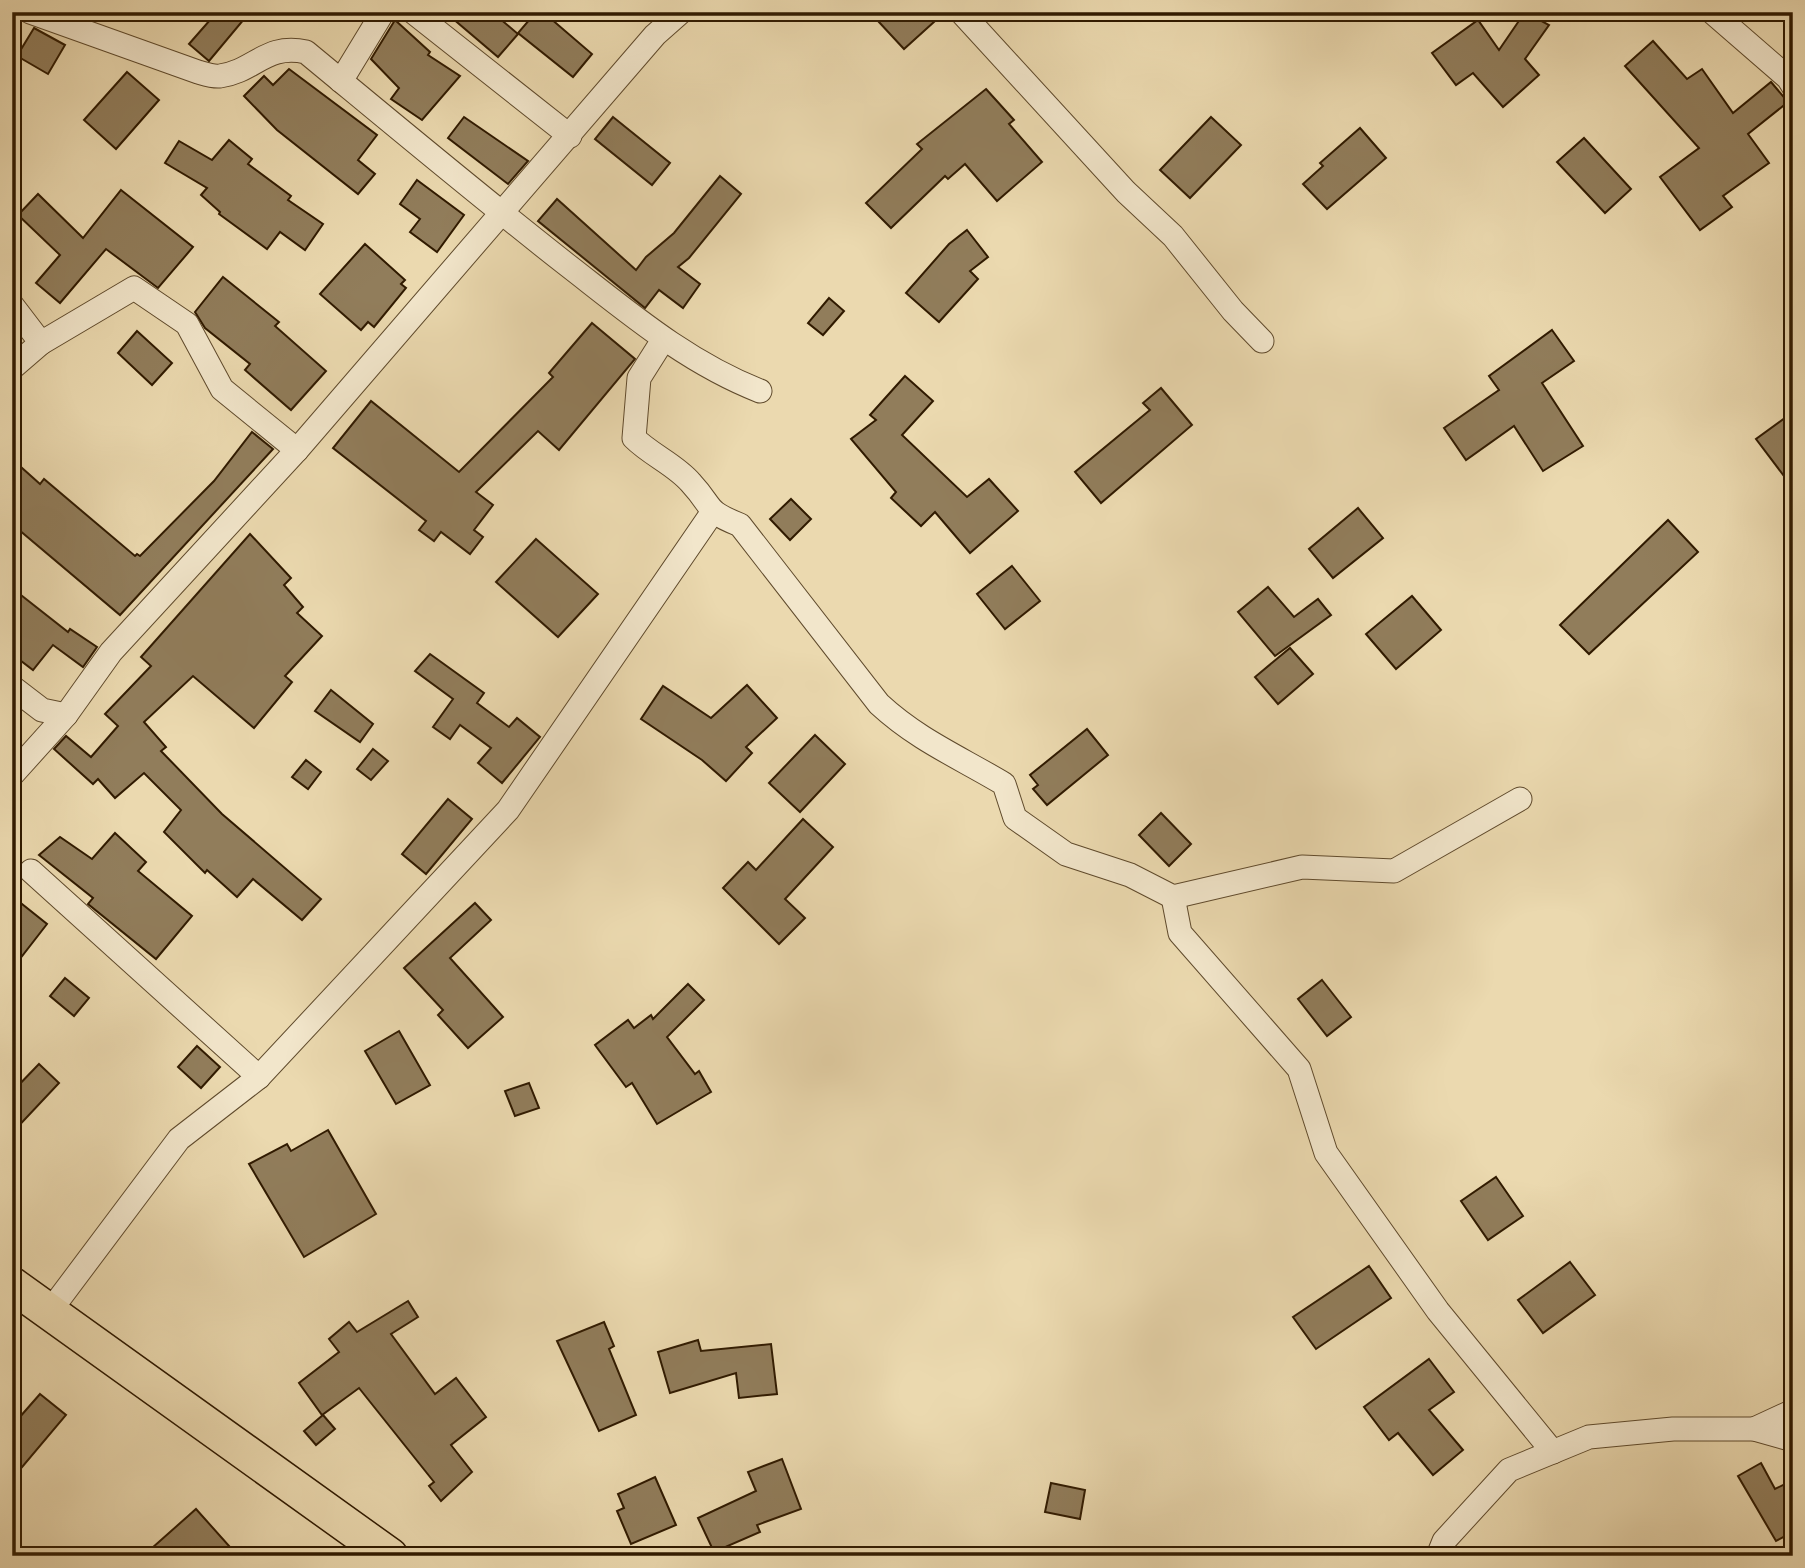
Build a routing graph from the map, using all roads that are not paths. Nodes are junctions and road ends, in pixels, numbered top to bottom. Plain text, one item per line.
1 (30, 12) edge
2 (383, 12) edge
3 (413, 12) edge
4 (681, 12) edge
5 (961, 12) edge
6 (1712, 12) edge
7 (341, 81) junction
8 (1793, 86) edge
9 (570, 136) junction
10 (502, 214) junction
11 (12, 305) edge
12 (663, 340) junction
13 (1262, 341) dead end
14 (41, 343) junction
15 (12, 368) edge
16 (760, 391) dead end
17 (297, 450) junction
18 (712, 513) junction
19 (12, 687) edge
20 (66, 715) junction
21 (12, 775) edge
22 (1521, 799) dead end
23 (31, 871) dead end
24 (1173, 897) junction
25 (259, 1077) junction
26 (12, 1285) edge
27 (50, 1311) junction
28 (1793, 1411) edge
29 (1754, 1429) junction
30 (1793, 1440) edge
31 (1553, 1452) junction
32 (390, 1556) edge
33 (1438, 1556) edge

1 - 7 street
2 - 7 street
3 - 9 street
4 - 9 street
5 - 13 street
6 - 8 street
7 - 10 street
9 - 10 street
10 - 12 street
10 - 17 street
11 - 14 street
12 - 16 street
12 - 18 street
14 - 15 street
14 - 17 street
17 - 20 street
18 - 24 street
18 - 25 street
19 - 20 street
20 - 21 street
22 - 24 street
23 - 25 street
24 - 31 street
25 - 27 street
26 - 27 main road
27 - 32 main road
28 - 29 street
29 - 30 street
29 - 31 street
31 - 33 street

